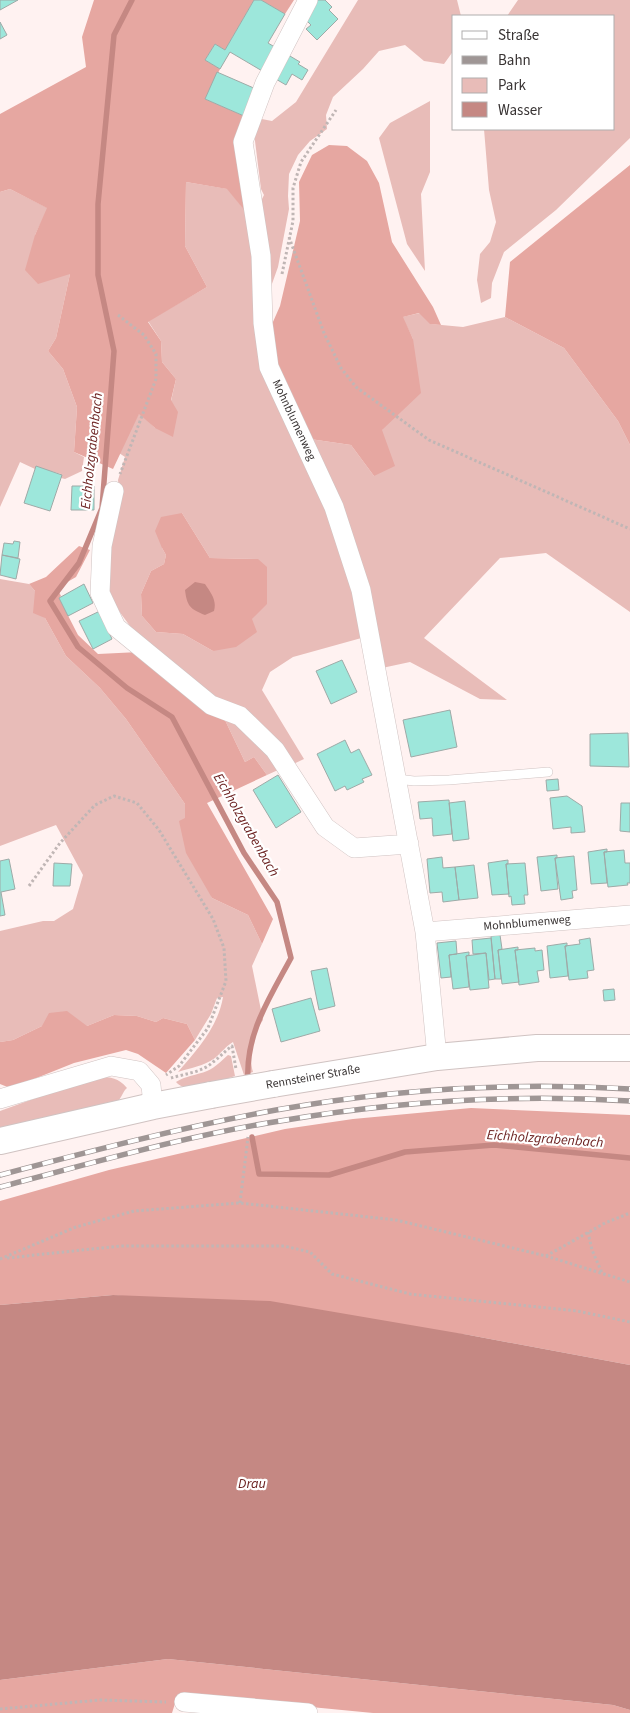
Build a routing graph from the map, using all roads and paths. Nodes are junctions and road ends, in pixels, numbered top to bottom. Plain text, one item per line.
1 (308, 0) edge
2 (336, 110) dead end
3 (289, 237) junction
4 (281, 278) dead end
5 (118, 316) dead end
6 (114, 491) joint
7 (630, 529) edge
8 (548, 772) dead end
9 (397, 779) junction
10 (409, 844) junction
11 (29, 886) dead end
12 (630, 915) edge
13 (425, 932) junction
14 (630, 1048) edge
15 (437, 1057) junction
16 (236, 1069) dead end
17 (171, 1078) dead end
18 (152, 1096) junction
19 (0, 1099) edge
20 (248, 1137) dead end
21 (0, 1142) edge
22 (240, 1203) junction
23 (630, 1213) edge
24 (588, 1232) junction
25 (546, 1256) junction
26 (2, 1258) edge
27 (602, 1273) junction
28 (630, 1282) edge
29 (630, 1322) edge
30 (183, 1708) edge
31 (0, 1709) edge
32 (308, 1713) edge

1 - 9 street, Mohnblumenweg
2 - 3 path
3 - 4 path
3 - 7 path
5 - 6 path
6 - 10 street
8 - 9 lane
9 - 10 street, Mohnblumenweg
10 - 13 street, Mohnblumenweg
11 - 18 path
12 - 13 street, Mohnblumenweg
13 - 15 street, Mohnblumenweg
14 - 15 main road, Rennsteiner Straße
15 - 18 main road, Rennsteiner Straße, bridge
16 - 17 path
18 - 19 street
18 - 21 main road, Rennsteiner Straße
20 - 22 path
22 - 25 path
22 - 26 path
23 - 24 path
24 - 25 path
24 - 27 path
25 - 27 path
26 - 29 path
27 - 28 path
30 - 31 path
30 - 32 street

